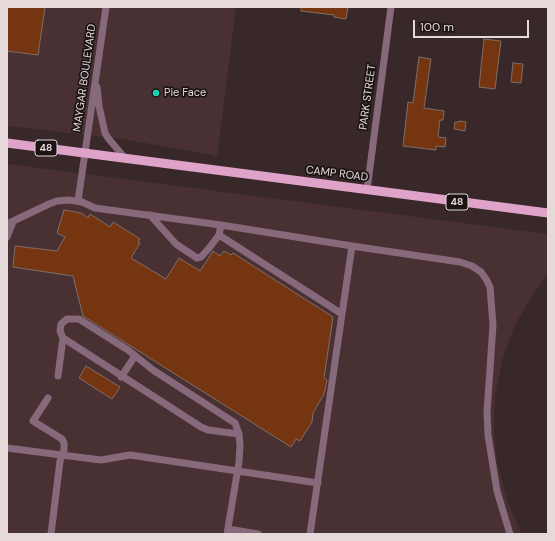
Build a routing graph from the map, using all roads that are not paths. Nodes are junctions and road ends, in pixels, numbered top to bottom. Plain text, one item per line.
1 (106, 7) edge
2 (391, 7) edge
3 (96, 75) junction
4 (7, 143) edge
5 (85, 153) junction
6 (124, 157) junction
7 (367, 190) junction
8 (78, 201) junction
9 (548, 213) edge
10 (150, 215) junction
11 (10, 223) edge
12 (221, 225) junction
13 (219, 235) junction
14 (7, 237) edge
15 (352, 246) junction
16 (342, 314) junction
17 (63, 338) junction
18 (135, 356) junction
19 (58, 376) dead end
20 (121, 377) junction
21 (48, 398) dead end
22 (239, 434) junction
23 (7, 448) edge
24 (62, 455) junction
25 (237, 471) junction
26 (318, 483) junction
27 (227, 532) edge
28 (51, 534) edge
29 (258, 534) edge
30 (310, 534) edge
31 (510, 534) edge

1 - 3 street, MAYGAR BOULEVARD
2 - 7 street, PARK STREET
3 - 5 street, MAYGAR BOULEVARD
3 - 6 street
4 - 5 main road, CAMP ROAD / 48
5 - 6 main road, CAMP ROAD / 48
5 - 8 street, MAYGAR BOULEVARD
6 - 7 main road, CAMP ROAD / 48
7 - 9 main road, CAMP ROAD / 48
8 - 10 street
8 - 11 street
10 - 12 street
10 - 13 street
11 - 14 street
12 - 13 street
12 - 15 street
13 - 16 street
15 - 16 street
15 - 31 street
16 - 26 street
17 - 18 street
17 - 19 street
17 - 20 street
18 - 20 street
18 - 22 street
20 - 22 street
21 - 24 street
22 - 25 street
23 - 24 street
24 - 25 street
24 - 28 street
25 - 26 street
25 - 27 street
26 - 30 street
27 - 29 street

